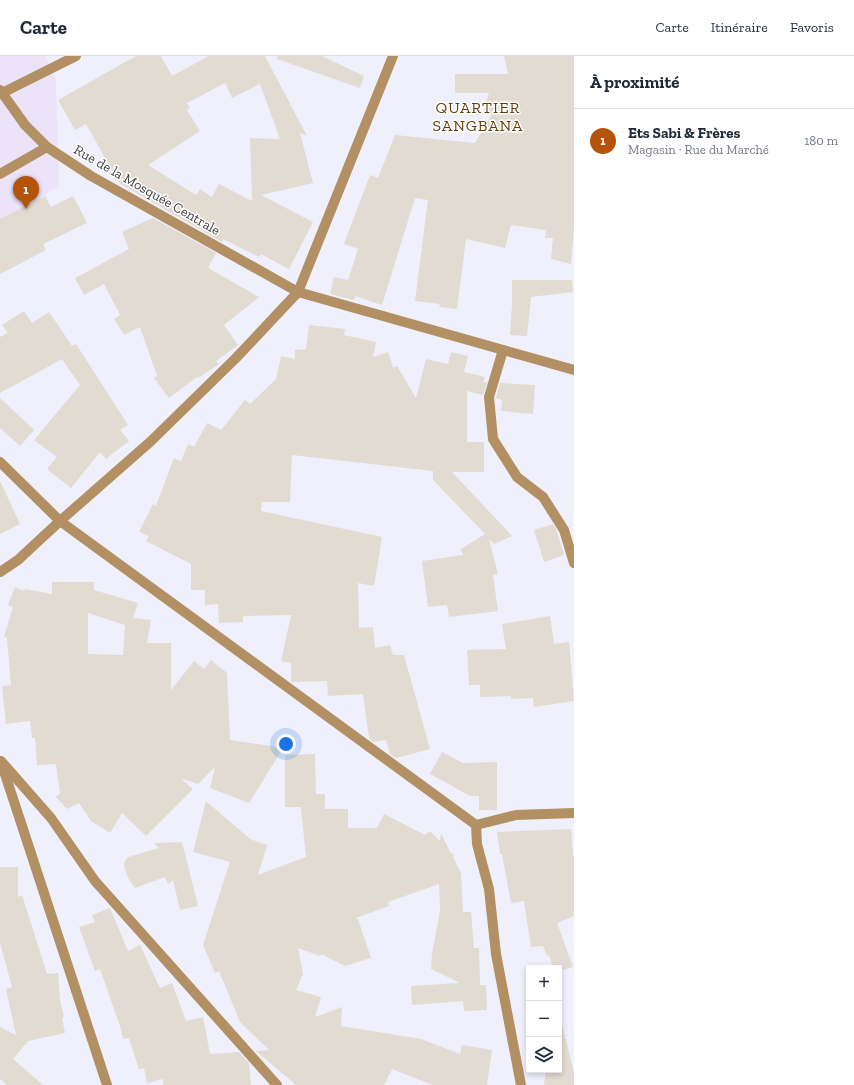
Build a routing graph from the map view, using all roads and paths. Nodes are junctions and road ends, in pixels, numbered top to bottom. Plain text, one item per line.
1 (76, 56) edge
2 (393, 56) edge
3 (1, 92) edge
4 (46, 147) junction
5 (0, 174) edge
6 (298, 292) junction
7 (503, 350) junction
8 (574, 370) edge
9 (0, 462) edge
10 (60, 521) junction
11 (574, 563) edge
12 (0, 572) edge
13 (0, 760) edge
14 (574, 813) edge
15 (476, 825) junction
16 (106, 1085) edge
17 (277, 1085) edge
18 (521, 1085) edge

1 - 3 street
2 - 6 street
3 - 4 street, Rue de la Mosquée Centrale
4 - 5 street
4 - 6 street, Rue de la Mosquée Centrale
6 - 7 street, Rue de la Mosquée Centrale
6 - 10 street
7 - 8 street, Rue de la Mosquée Centrale
7 - 11 street
9 - 10 street
10 - 12 street
10 - 15 street
13 - 16 street
13 - 17 street
14 - 15 street
15 - 18 street

